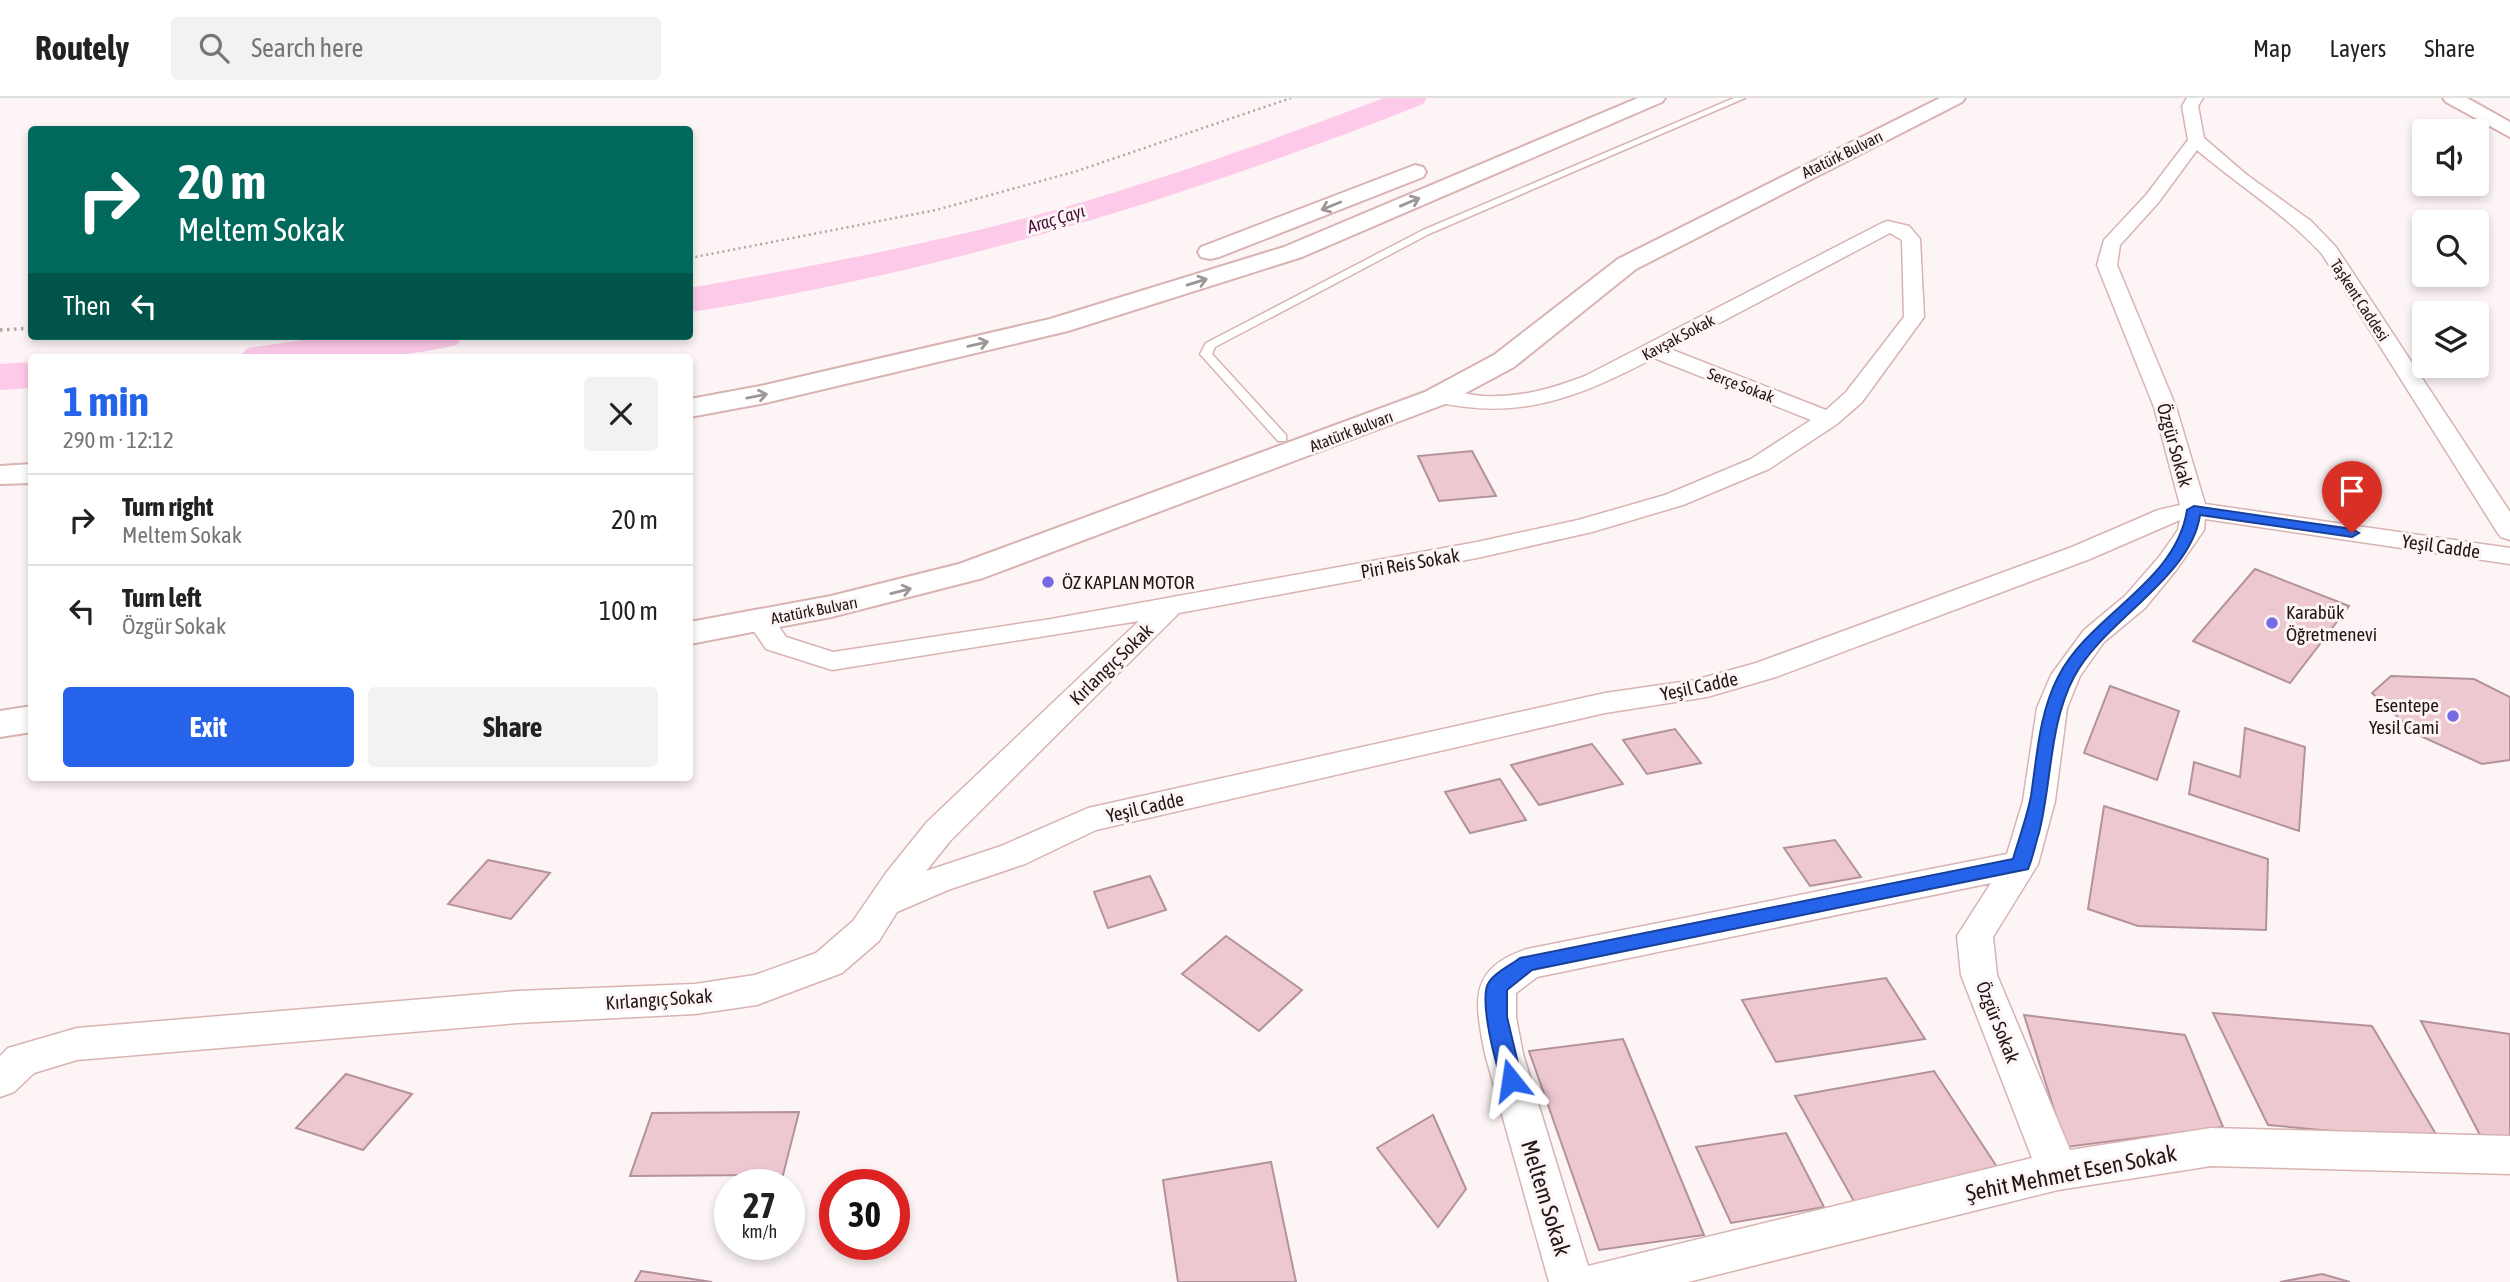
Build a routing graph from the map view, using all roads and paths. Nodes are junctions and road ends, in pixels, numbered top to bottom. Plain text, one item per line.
1 (1291, 98) edge
2 (1598, 98) edge
3 (1655, 98) edge
4 (1741, 98) edge
5 (1924, 98) edge
6 (1955, 98) edge
7 (2196, 98) edge
8 (2453, 98) edge
9 (2482, 98) edge
10 (2510, 114) edge
11 (1525, 128) dead end
12 (2510, 131) edge
13 (2196, 140) junction
14 (1438, 162) dead end
15 (1902, 230) joint
16 (693, 257) edge
17 (1187, 259) dead end
18 (1025, 309) dead end
19 (28, 328) edge
20 (0, 330) edge
21 (1653, 350) junction
22 (780, 366) dead end
23 (753, 372) dead end
24 (693, 384) edge
25 (1441, 396) junction
26 (693, 407) edge
27 (1829, 419) junction
28 (1283, 438) junction
29 (28, 473) edge
30 (0, 475) edge
31 (28, 496) edge
32 (0, 498) edge
33 (2194, 510) junction
34 (2510, 532) edge
35 (2510, 556) edge
36 (1170, 606) junction
37 (760, 609) junction
38 (693, 610) edge
39 (693, 632) edge
40 (28, 720) edge
41 (0, 724) edge
42 (28, 744) edge
43 (0, 748) edge
44 (2021, 864) junction
45 (884, 903) junction
46 (0, 1080) edge
47 (2510, 1155) edge
48 (2058, 1171) junction
49 (1571, 1282) edge
50 (1601, 1282) edge

1 - 16 path
2 - 11 main road
26 -> 3 main road
4 - 28 lane
5 - 28 main road, Atatürk Bulvarı
6 - 25 main road, Atatürk Bulvarı
7 - 13 street
8 - 12 main road
9 - 10 main road
13 - 33 street, Özgür Sokak
13 - 34 street, Taşkent Caddesi
14 -> 17 main road
15 - 21 street, Kavşak Sokak
15 - 27 street, Piri Reis Sokak
18 - 22 main road
19 - 20 path
21 - 25 street, Kavşak Sokak
21 - 27 street, Serçe Sokak
23 - 24 main road
37 -> 25 main road, Atatürk Bulvarı
27 - 36 street, Piri Reis Sokak
28 - 37 main road, Atatürk Bulvarı
29 - 30 main road
31 - 32 main road
33 - 35 street, Yeşil Cadde
33 - 44 street, Özgür Sokak
33 - 45 street, Yeşil Cadde
36 - 37 street, Piri Reis Sokak
36 - 45 street, Kırlangıç Sokak
37 - 38 main road, Atatürk Bulvarı
37 - 39 main road, Atatürk Bulvarı
40 - 41 main road
42 - 43 main road
44 - 48 street, Özgür Sokak
44 - 49 street, Meltem Sokak
45 - 46 street, Kırlangıç Sokak
47 - 48 street, Şehit Mehmet Esen Sokak
48 - 50 street, Şehit Mehmet Esen Sokak

